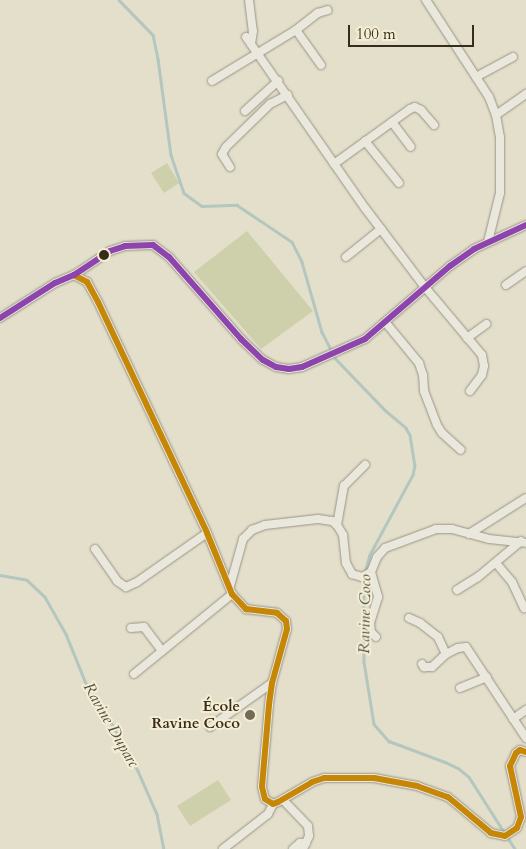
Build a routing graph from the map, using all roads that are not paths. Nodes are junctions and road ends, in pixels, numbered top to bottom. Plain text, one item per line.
1 (249, 0) edge
2 (426, 0) edge
3 (328, 10) dead end
4 (296, 30) junction
5 (246, 37) dead end
6 (251, 44) junction
7 (258, 54) junction
8 (513, 57) dead end
9 (322, 65) dead end
10 (476, 77) junction
11 (212, 81) dead end
12 (278, 81) junction
13 (526, 94) edge
14 (288, 95) junction
15 (245, 111) dead end
16 (496, 115) junction
17 (392, 122) junction
18 (434, 125) dead end
19 (365, 141) junction
20 (411, 147) dead end
21 (334, 164) junction
22 (230, 167) dead end
23 (399, 183) dead end
24 (526, 225) edge
25 (381, 229) junction
26 (488, 242) junction
27 (346, 257) dead end
28 (526, 271) edge
29 (74, 275) junction
30 (506, 285) dead end
31 (424, 286) junction
32 (0, 318) edge
33 (386, 323) junction
34 (486, 324) dead end
35 (468, 338) junction
36 (470, 391) dead end
37 (461, 450) dead end
38 (365, 465) dead end
39 (526, 498) edge
40 (337, 525) junction
41 (207, 532) junction
42 (469, 534) junction
43 (524, 542) edge
44 (95, 549) dead end
45 (496, 563) junction
46 (371, 572) junction
47 (457, 590) dead end
48 (230, 591) junction
49 (524, 608) dead end
50 (409, 618) dead end
51 (131, 628) dead end
52 (376, 637) dead end
53 (162, 651) junction
54 (446, 654) junction
55 (422, 664) dead end
56 (134, 674) dead end
57 (486, 677) junction
58 (272, 684) junction
59 (460, 688) dead end
60 (526, 710) edge
61 (513, 719) junction
62 (210, 727) dead end
63 (526, 738) edge
64 (525, 750) edge
65 (283, 800) junction
66 (273, 804) junction
67 (305, 846) edge
68 (223, 849) edge
69 (293, 849) edge

1 - 6 street
2 - 10 street
3 - 4 street
4 - 7 street
4 - 9 street
5 - 6 street
6 - 7 street
7 - 11 street
7 - 12 street
8 - 10 street
10 - 16 street
12 - 14 street
12 - 15 street
13 - 16 street
14 - 21 street
14 - 22 street
16 - 26 street
17 - 18 street
17 - 19 street
17 - 20 street
19 - 21 street
19 - 23 street
21 - 25 street
24 - 26 street
25 - 27 street
25 - 31 street
26 - 31 street
28 - 30 street
29 - 32 street
29 - 33 street
29 - 41 street
31 - 33 street
31 - 35 street
33 - 37 street
34 - 35 street
35 - 36 street
38 - 40 street
39 - 42 street
40 - 46 street
40 - 48 street
41 - 44 street
41 - 48 street
42 - 43 street
42 - 46 street
43 - 45 street
45 - 47 street
45 - 49 street
46 - 52 street
48 - 53 street
48 - 58 street
50 - 54 street
51 - 53 street
53 - 56 street
54 - 55 street
54 - 57 street
57 - 59 street
57 - 61 street
58 - 62 street
58 - 66 street
60 - 61 street
61 - 63 street
64 - 65 street
65 - 66 street
65 - 67 street
66 - 68 street
67 - 69 street

